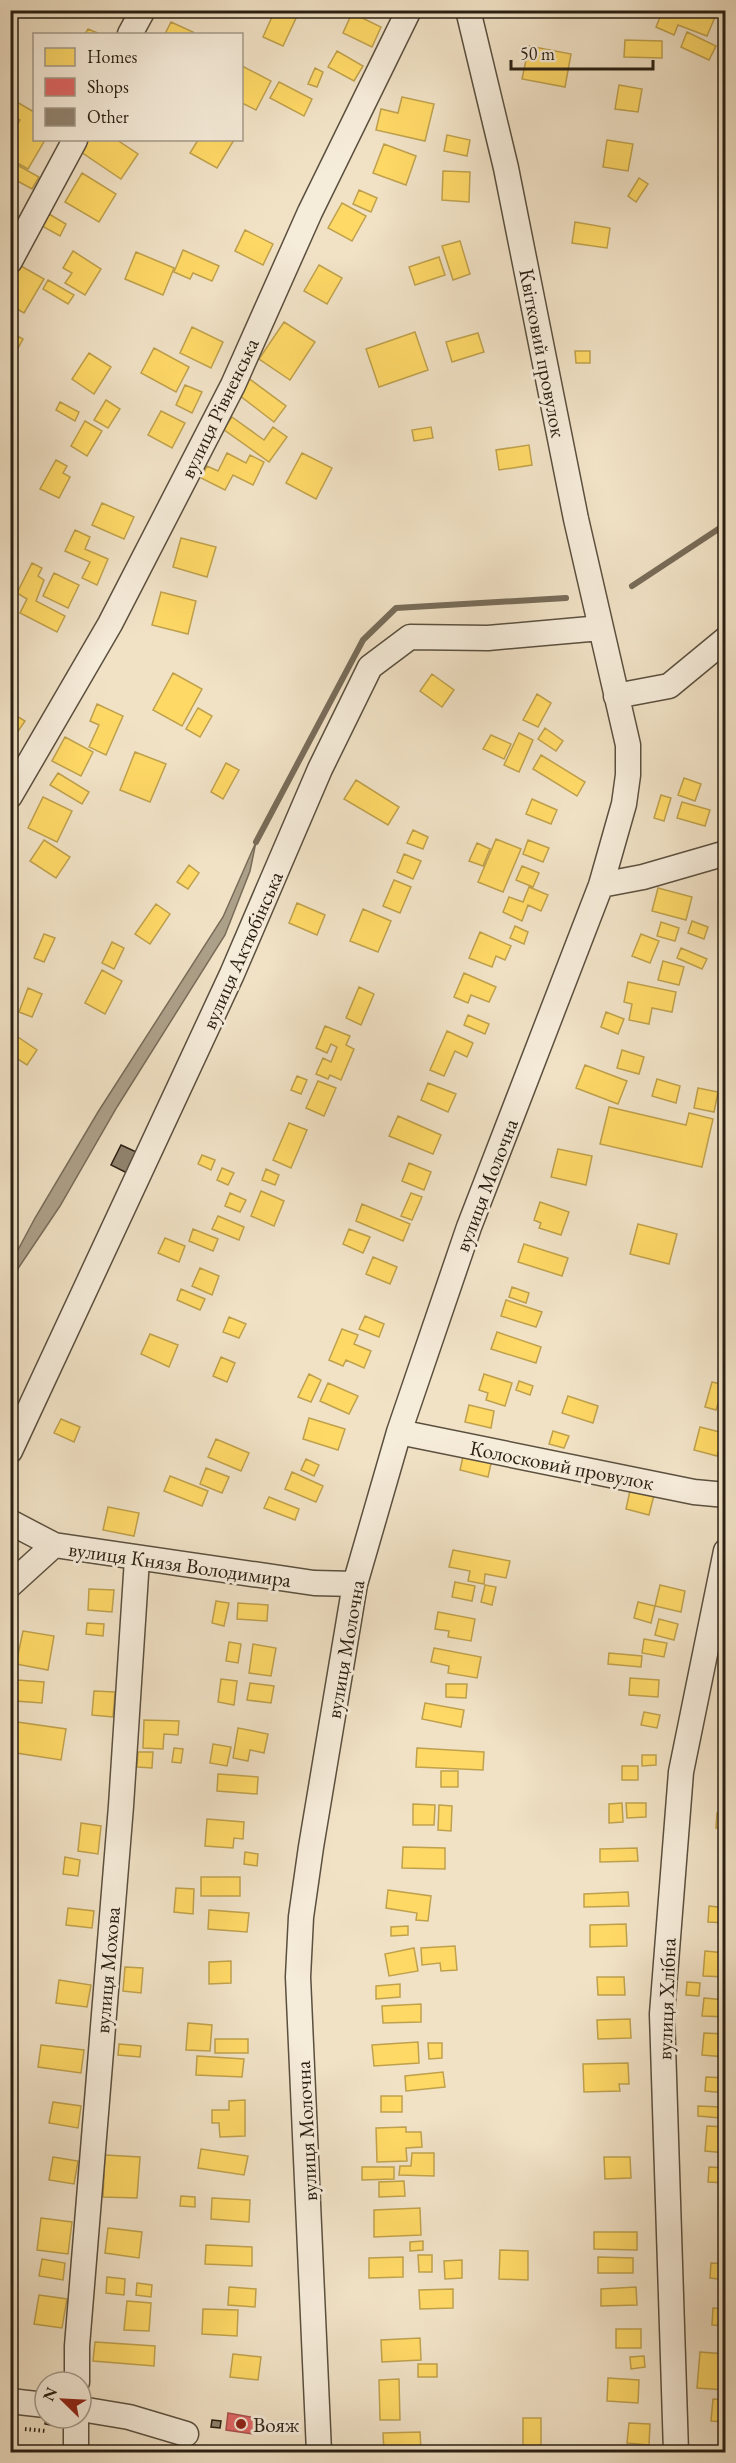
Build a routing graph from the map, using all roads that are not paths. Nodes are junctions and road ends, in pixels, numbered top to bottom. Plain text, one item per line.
1 (143, 10) edge
2 (410, 10) edge
3 (468, 10) edge
4 (131, 33) edge
5 (74, 141) edge
6 (10, 261) edge
7 (601, 628) junction
8 (726, 639) edge
9 (616, 696) junction
10 (10, 796) edge
11 (726, 853) edge
12 (601, 885) junction
13 (399, 1432) junction
14 (10, 1451) edge
15 (726, 1495) edge
16 (10, 1522) edge
17 (54, 1545) junction
18 (726, 1551) edge
19 (137, 1559) junction
20 (355, 1584) junction
21 (10, 1585) edge
22 (77, 2370) edge
23 (10, 2402) edge
24 (33, 2404) edge
25 (93, 2411) edge
26 (76, 2430) edge
27 (186, 2434) dead end
28 (76, 2452) edge
29 (319, 2452) edge
30 (676, 2452) edge

1 - 4 street
2 - 10 street, вулиця Рівненська
3 - 7 street, Квітковий провулок
5 - 6 street
7 - 9 street, Квітковий провулок
7 - 14 street, вулиця Актюбінська
8 - 9 street
9 - 12 street, вулиця Молочна
11 - 12 street
12 - 13 street, вулиця Молочна
13 - 15 street, Колосковий провулок
13 - 20 street, вулиця Молочна
16 - 17 street, вулиця Князя Володимира
17 - 19 street, вулиця Князя Володимира
17 - 21 street
18 - 30 street, вулиця Хлібна
19 - 20 street, вулиця Князя Володимира
19 - 22 street, вулиця Мохова
20 - 29 street, вулиця Молочна
23 - 24 street
25 - 27 street
26 - 28 street

